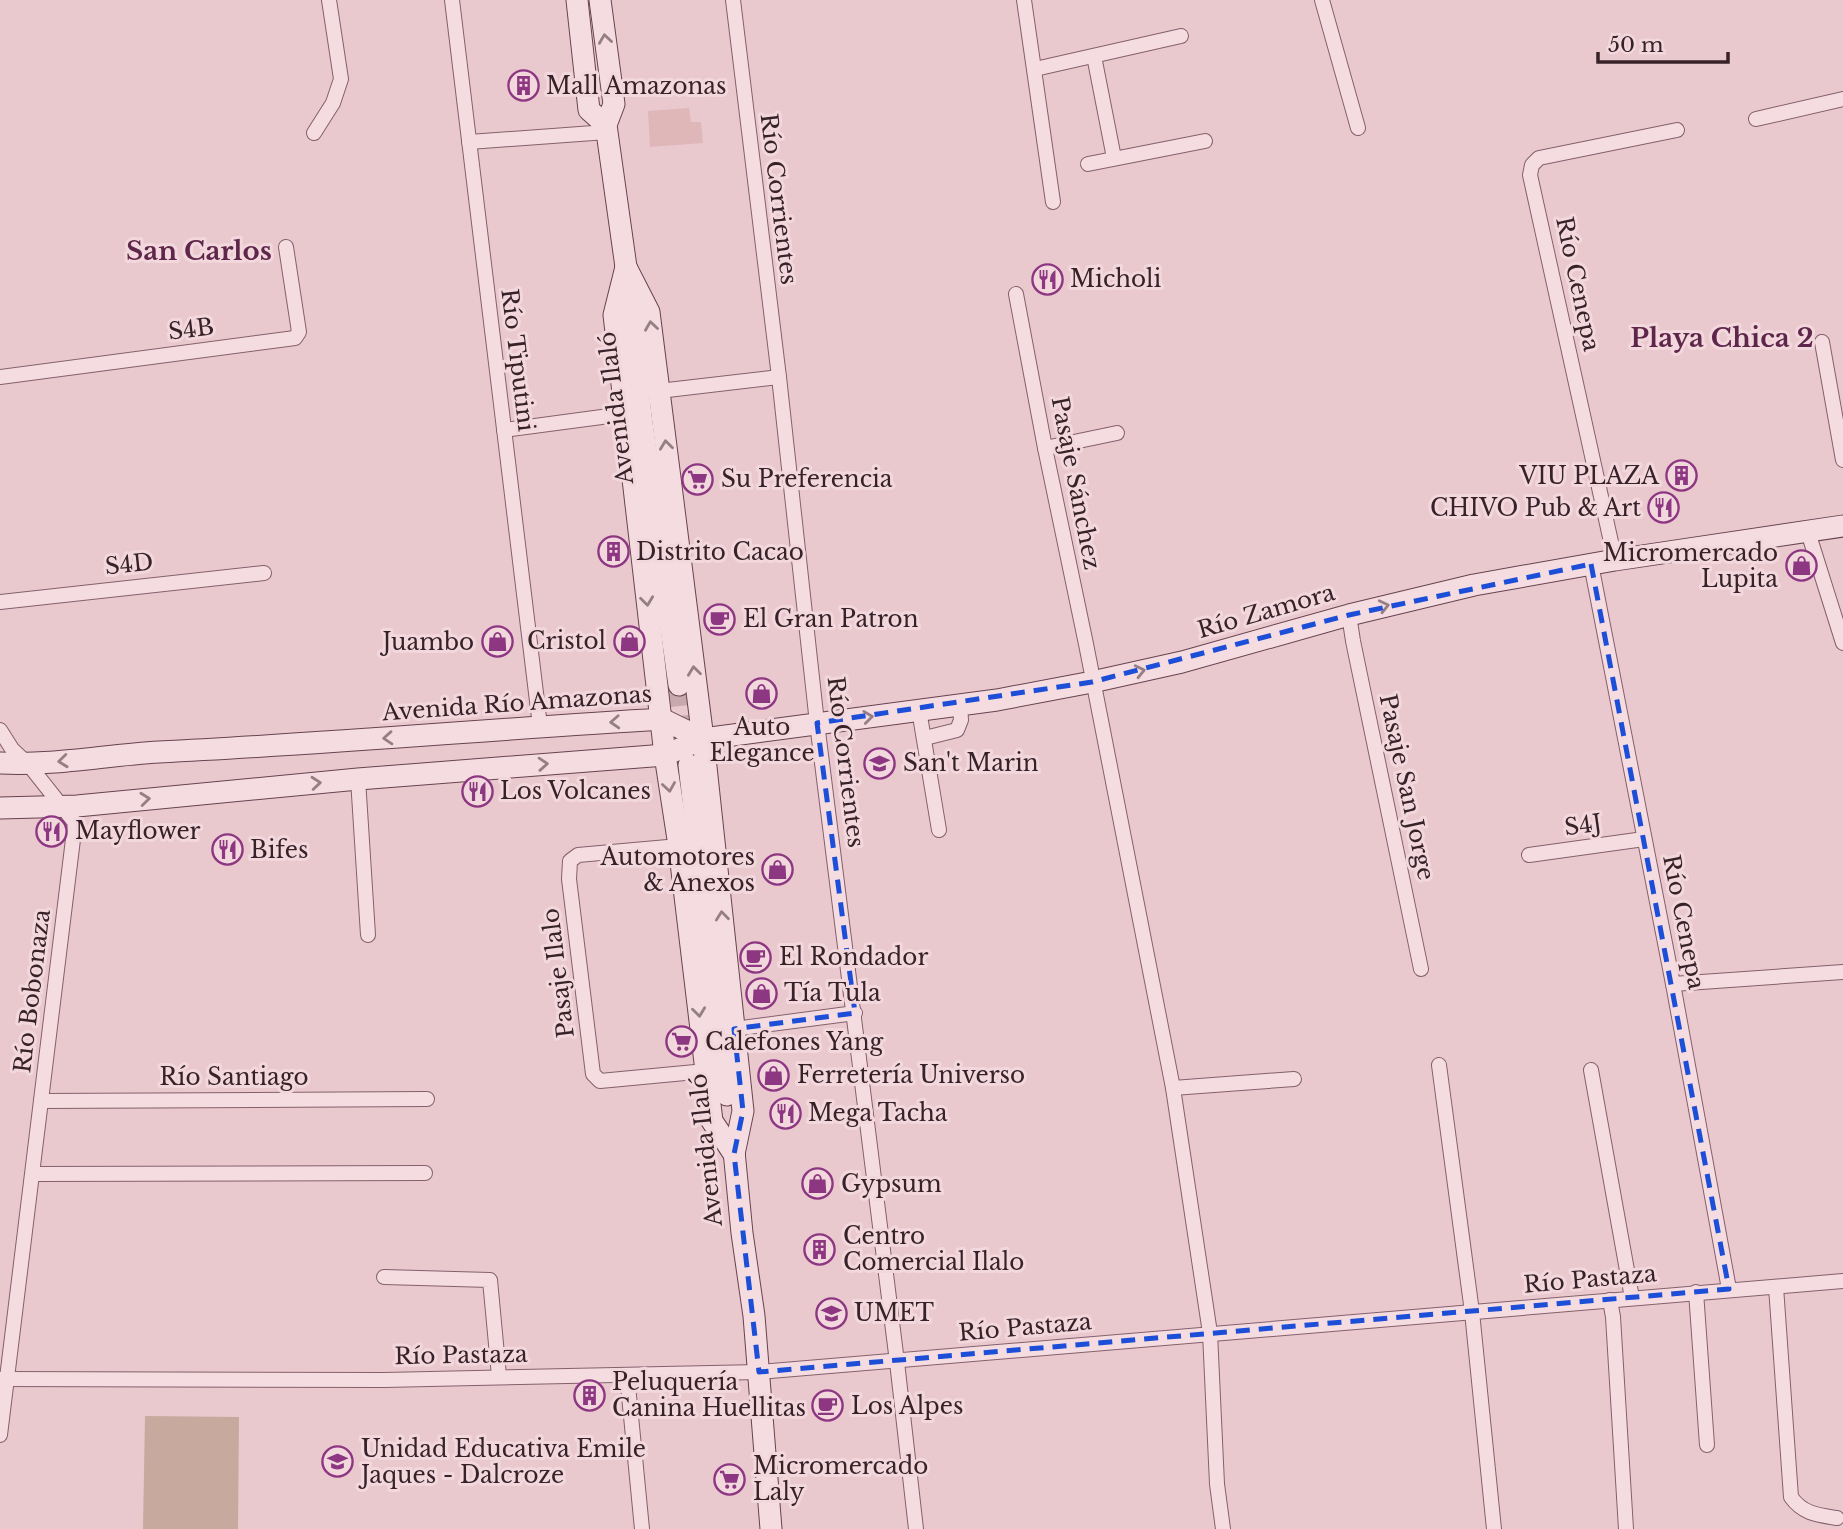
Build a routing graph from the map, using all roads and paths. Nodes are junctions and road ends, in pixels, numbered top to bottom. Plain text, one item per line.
1 (329, 0) edge
2 (452, 0) edge
3 (577, 0) edge
4 (600, 0) edge
5 (733, 0) edge
6 (1024, 0) edge
7 (1322, 0) edge
8 (1181, 36) dead end
9 (1094, 56) junction
10 (1035, 69) junction
11 (1843, 99) edge
12 (1756, 119) dead end
13 (607, 128) junction
14 (1358, 128) dead end
15 (1677, 130) dead end
16 (314, 132) dead end
17 (1205, 141) dead end
18 (469, 142) junction
19 (1114, 158) junction
20 (1088, 164) dead end
21 (1053, 202) dead end
22 (286, 247) dead end
23 (626, 267) junction
24 (1016, 294) dead end
25 (1822, 342) dead end
26 (0, 377) edge
27 (779, 377) junction
28 (659, 391) junction
29 (624, 414) junction
30 (504, 430) junction
31 (1117, 433) dead end
32 (1045, 448) junction
33 (1843, 460) edge
34 (1843, 526) edge
35 (1808, 532) junction
36 (1615, 560) junction
37 (1591, 564) junction
38 (264, 573) dead end
39 (0, 602) edge
40 (1349, 615) junction
41 (1843, 643) edge
42 (1092, 682) junction
43 (679, 685) tunnel mouth
44 (960, 705) junction
45 (919, 710) junction
46 (662, 719) junction
47 (817, 723) junction
48 (540, 726) junction
49 (0, 730) edge
50 (703, 738) junction
51 (925, 738) junction
52 (664, 755) junction
53 (0, 763) edge
54 (29, 765) junction
55 (688, 765) tunnel mouth
56 (358, 779) junction
57 (62, 807) junction
58 (0, 808) edge
59 (939, 830) dead end
60 (1644, 839) junction
61 (679, 846) junction
62 (1529, 855) dead end
63 (368, 935) dead end
64 (1421, 969) dead end
65 (1843, 972) edge
66 (1673, 984) junction
67 (855, 1013) junction
68 (734, 1030) junction
69 (1439, 1065) dead end
70 (1591, 1070) dead end
71 (706, 1071) junction
72 (1294, 1079) dead end
73 (1173, 1088) junction
74 (427, 1098) dead end
75 (41, 1101) junction
76 (734, 1154) junction
77 (425, 1173) dead end
78 (33, 1174) junction
79 (384, 1277) dead end
80 (1843, 1281) edge
81 (1776, 1287) junction
82 (1729, 1289) junction
83 (1696, 1292) junction
84 (1632, 1298) junction
85 (1609, 1300) junction
86 (1472, 1312) junction
87 (1210, 1333) junction
88 (897, 1362) junction
89 (759, 1372) junction
90 (627, 1375) junction
91 (499, 1376) junction
92 (3, 1379) edge
93 (0, 1435) edge
94 (1707, 1445) dead end
95 (1837, 1518) dead end
96 (642, 1529) edge
97 (771, 1529) edge
98 (915, 1529) edge
99 (1223, 1529) edge
100 (1494, 1529) edge
101 (1626, 1529) edge

1 - 16 street
2 - 18 street, Río Tiputini
3 - 13 main road, Avenida Ilaló
13 -> 4 main road, Avenida Ilaló
5 - 27 street, Río Corrientes
6 - 10 street
7 - 14 street
8 - 9 street
9 - 10 street
9 - 19 street
10 - 21 street
11 - 12 street
13 - 18 street
13 - 23 main road, Avenida Ilaló
15 - 36 street, Río Cenepa
17 - 19 street
18 - 30 street, Río Tiputini
19 - 20 street
22 - 26 street, S4B
28 -> 23 main road
23 - 29 main road
23 - 43 main road, Avenida Ilaló
24 - 32 street, Pasaje Sánchez
25 - 33 street
27 - 28 street
27 - 47 street, Río Corrientes
50 -> 28 main road
29 - 30 street
29 -> 46 main road
30 - 48 street, Río Tiputini
31 - 32 street
32 - 42 street, Pasaje Sánchez
34 - 35 main road, Río Zamora
35 - 36 main road, Río Zamora
35 - 41 street
36 - 37 main road, Río Zamora
40 -> 37 main road, Río Zamora
37 - 60 street, Río Cenepa
38 - 39 street, S4D
42 -> 40 main road, Río Zamora
40 - 64 street, Pasaje San Jorge
42 - 44 main road, Río Zamora
42 - 73 street, Pasaje Sánchez
44 - 45 main road, Río Zamora
44 - 51 street
47 -> 45 main road, Río Zamora
45 - 51 street
46 -> 48 main road, Avenida Río Amazonas
46 - 50 main road, Avenida Río Amazonas
46 - 52 main road
47 - 50 main road, Río Zamora
47 - 67 street, Río Corrientes
48 -> 54 main road, Avenida Río Amazonas
49 - 54 street, Río Bobonaza
50 - 52 main road
68 -> 50 main road
51 - 59 street
56 -> 52 main road
52 -> 61 main road
53 - 54 main road, Avenida Río Amazonas
54 - 57 street, Río Bobonaza
55 - 76 main road, Avenida Ilaló
57 -> 56 main road
56 - 63 street
57 - 58 main road
57 - 75 street, Río Bobonaza
60 - 62 street, S4J
60 - 66 street, Río Cenepa
61 -> 71 main road
61 - 71 street, Pasaje Ilalo
65 - 66 street
66 - 82 street, Río Cenepa
67 - 68 street
67 - 88 street, Río Corrientes
68 - 76 main road
69 - 86 street
70 - 84 street
71 - 76 main road
72 - 73 street
73 - 87 street, Pasaje Sánchez
74 - 75 street, Río Santiago
75 - 78 street, Río Bobonaza
76 - 89 main road, Avenida Ilaló
77 - 78 street
78 - 92 street, Río Bobonaza
79 - 91 street
80 - 81 street, Río Pastaza
81 - 82 street, Río Pastaza
81 - 95 street
82 - 83 street, Río Pastaza
83 - 84 street, Río Pastaza
83 - 94 street
84 - 85 street, Río Pastaza
85 - 86 street, Río Pastaza
85 - 101 street
86 - 87 street, Río Pastaza
86 - 100 street
87 - 88 street, Río Pastaza
87 - 99 street, Pasaje Sánchez
88 - 89 street, Río Pastaza
88 - 98 street, Río Corrientes
89 - 90 street, Río Pastaza
89 - 97 main road, Avenida Ilaló
90 - 91 street, Río Pastaza
90 - 96 street
91 - 92 street, Río Pastaza
92 - 93 street, Río Bobonaza

